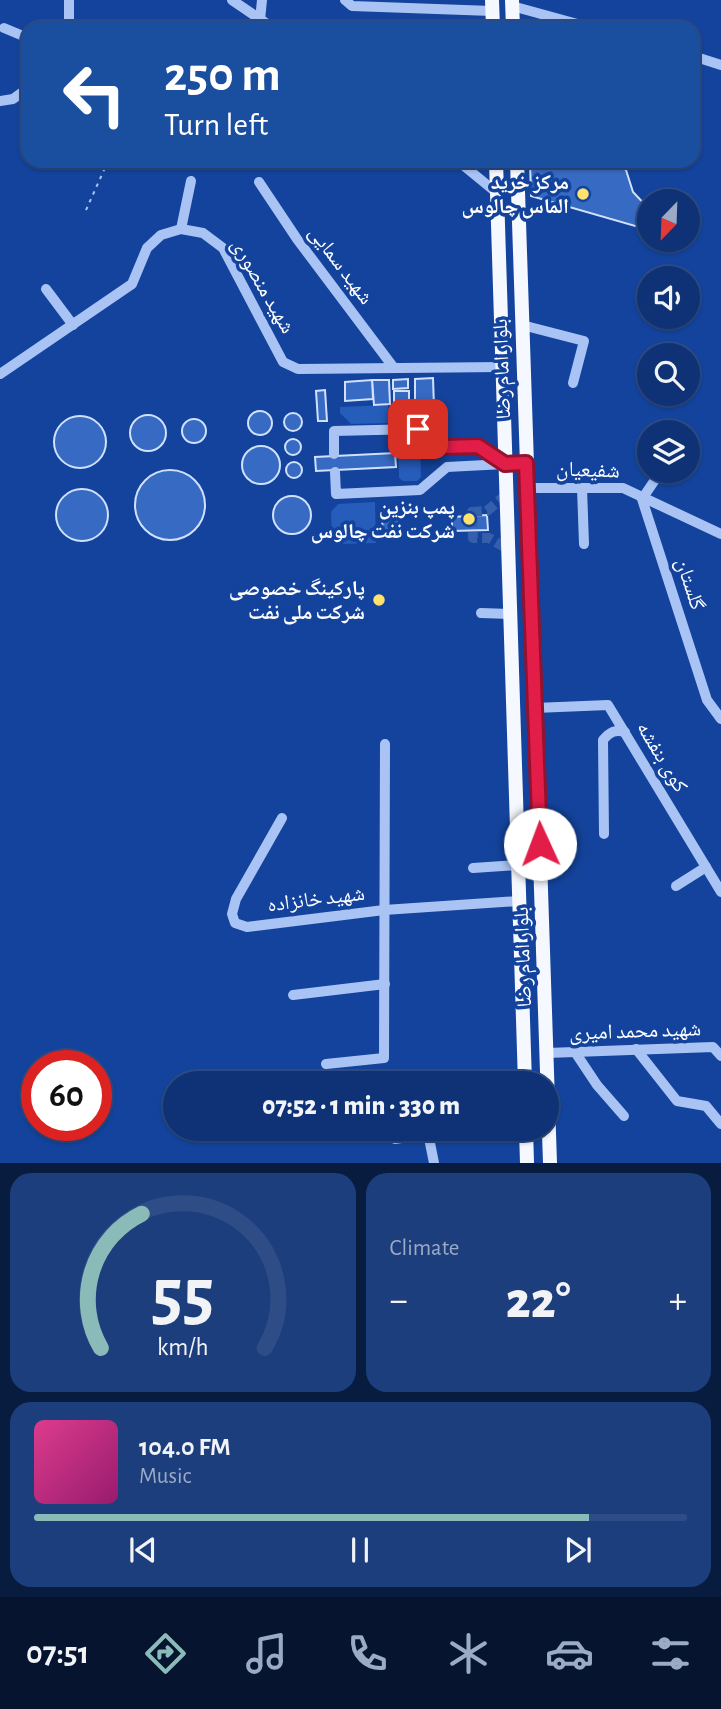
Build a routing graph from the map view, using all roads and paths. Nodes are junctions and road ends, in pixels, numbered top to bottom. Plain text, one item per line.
1 (69, 0) edge
2 (232, 0) edge
3 (262, 0) edge
4 (345, 0) edge
5 (515, 4) edge
6 (492, 5) edge
7 (260, 20) joint
8 (69, 21) edge
9 (570, 21) edge
10 (4, 28) dead end
11 (21, 35) edge
12 (700, 58) edge
13 (721, 65) edge
14 (21, 93) edge
15 (0, 101) edge
16 (105, 168) edge
17 (467, 168) edge
18 (496, 168) edge
19 (517, 168) edge
20 (191, 181) dead end
21 (259, 182) dead end
22 (497, 193) junction
23 (86, 210) dead end
24 (181, 229) junction
25 (46, 289) dead end
26 (73, 325) junction
27 (522, 325) junction
28 (502, 367) junction
29 (394, 368) junction
30 (0, 374) edge
31 (573, 383) dead end
32 (334, 454) dead end
33 (526, 463) junction
34 (505, 464) junction
35 (335, 472) dead end
36 (653, 483) edge
37 (527, 488) junction
38 (582, 488) junction
39 (642, 499) junction
40 (721, 534) edge
41 (584, 544) dead end
42 (481, 613) dead end
43 (510, 614) junction
44 (532, 614) junction
45 (535, 708) junction
46 (721, 719) edge
47 (625, 732) junction
48 (385, 744) dead end
49 (282, 818) dead end
50 (604, 834) dead end
51 (518, 865) junction
52 (706, 867) junction
53 (473, 868) dead end
54 (676, 886) dead end
55 (721, 891) edge
56 (519, 901) junction
57 (384, 910) junction
58 (385, 985) junction
59 (293, 995) dead end
60 (636, 1049) junction
61 (575, 1052) junction
62 (547, 1053) junction
63 (721, 1056) edge
64 (326, 1064) dead end
65 (525, 1071) edge
66 (624, 1116) dead end
67 (721, 1124) edge
68 (430, 1141) edge
69 (526, 1141) edge
70 (434, 1163) edge
71 (527, 1163) edge
72 (550, 1163) edge

1 - 8 street
2 - 7 street
3 - 7 street
4 - 6 street
5 - 9 street
10 - 11 street
12 - 13 street
14 - 15 street
16 - 23 path
17 - 22 street
18 - 22 main road, بلوار امام رضا
19 - 27 main road, بلوار امام رضا
20 - 24 street
21 - 29 street, شهید سمایی
22 - 28 main road, بلوار امام رضا
24 - 26 street
24 - 29 street, شهید منصوری
25 - 26 street
26 - 30 street
27 - 31 street
27 - 33 main road, بلوار امام رضا
28 - 29 street, شهید منصوری
28 - 34 main road, بلوار امام رضا
32 - 34 street
33 - 34 main road
33 - 37 main road, بلوار امام رضا
34 - 35 street
34 - 43 main road, بلوار امام رضا
36 - 39 street
37 - 38 street, شفیعیان
37 - 44 main road, بلوار امام رضا
38 - 39 street, شفیعیان
38 - 41 street
39 - 40 street, شفیعیان
39 - 46 street, گلستان
42 - 43 street
43 - 44 main road
43 - 51 main road, بلوار امام رضا
44 - 45 main road, بلوار امام رضا
45 - 47 street, کوی بنفشه
45 - 62 main road, بلوار امام رضا
47 - 50 street
47 - 52 street, کوی بنفشه
48 - 57 street
49 - 57 street, شهید خانزاده
51 - 53 street
51 - 56 main road, بلوار امام رضا
52 - 54 street
52 - 55 street, کوی بنفشه
56 - 57 street, شهید خانزاده
56 - 65 main road, بلوار امام رضا
57 - 58 street
58 - 59 street
58 - 64 street
60 - 61 street, شهید محمد امیری
60 - 63 street, شهید محمد امیری
60 - 67 street
61 - 62 street, شهید محمد امیری
61 - 66 street
62 - 72 main road, بلوار امام رضا
68 - 70 street
69 - 71 main road

